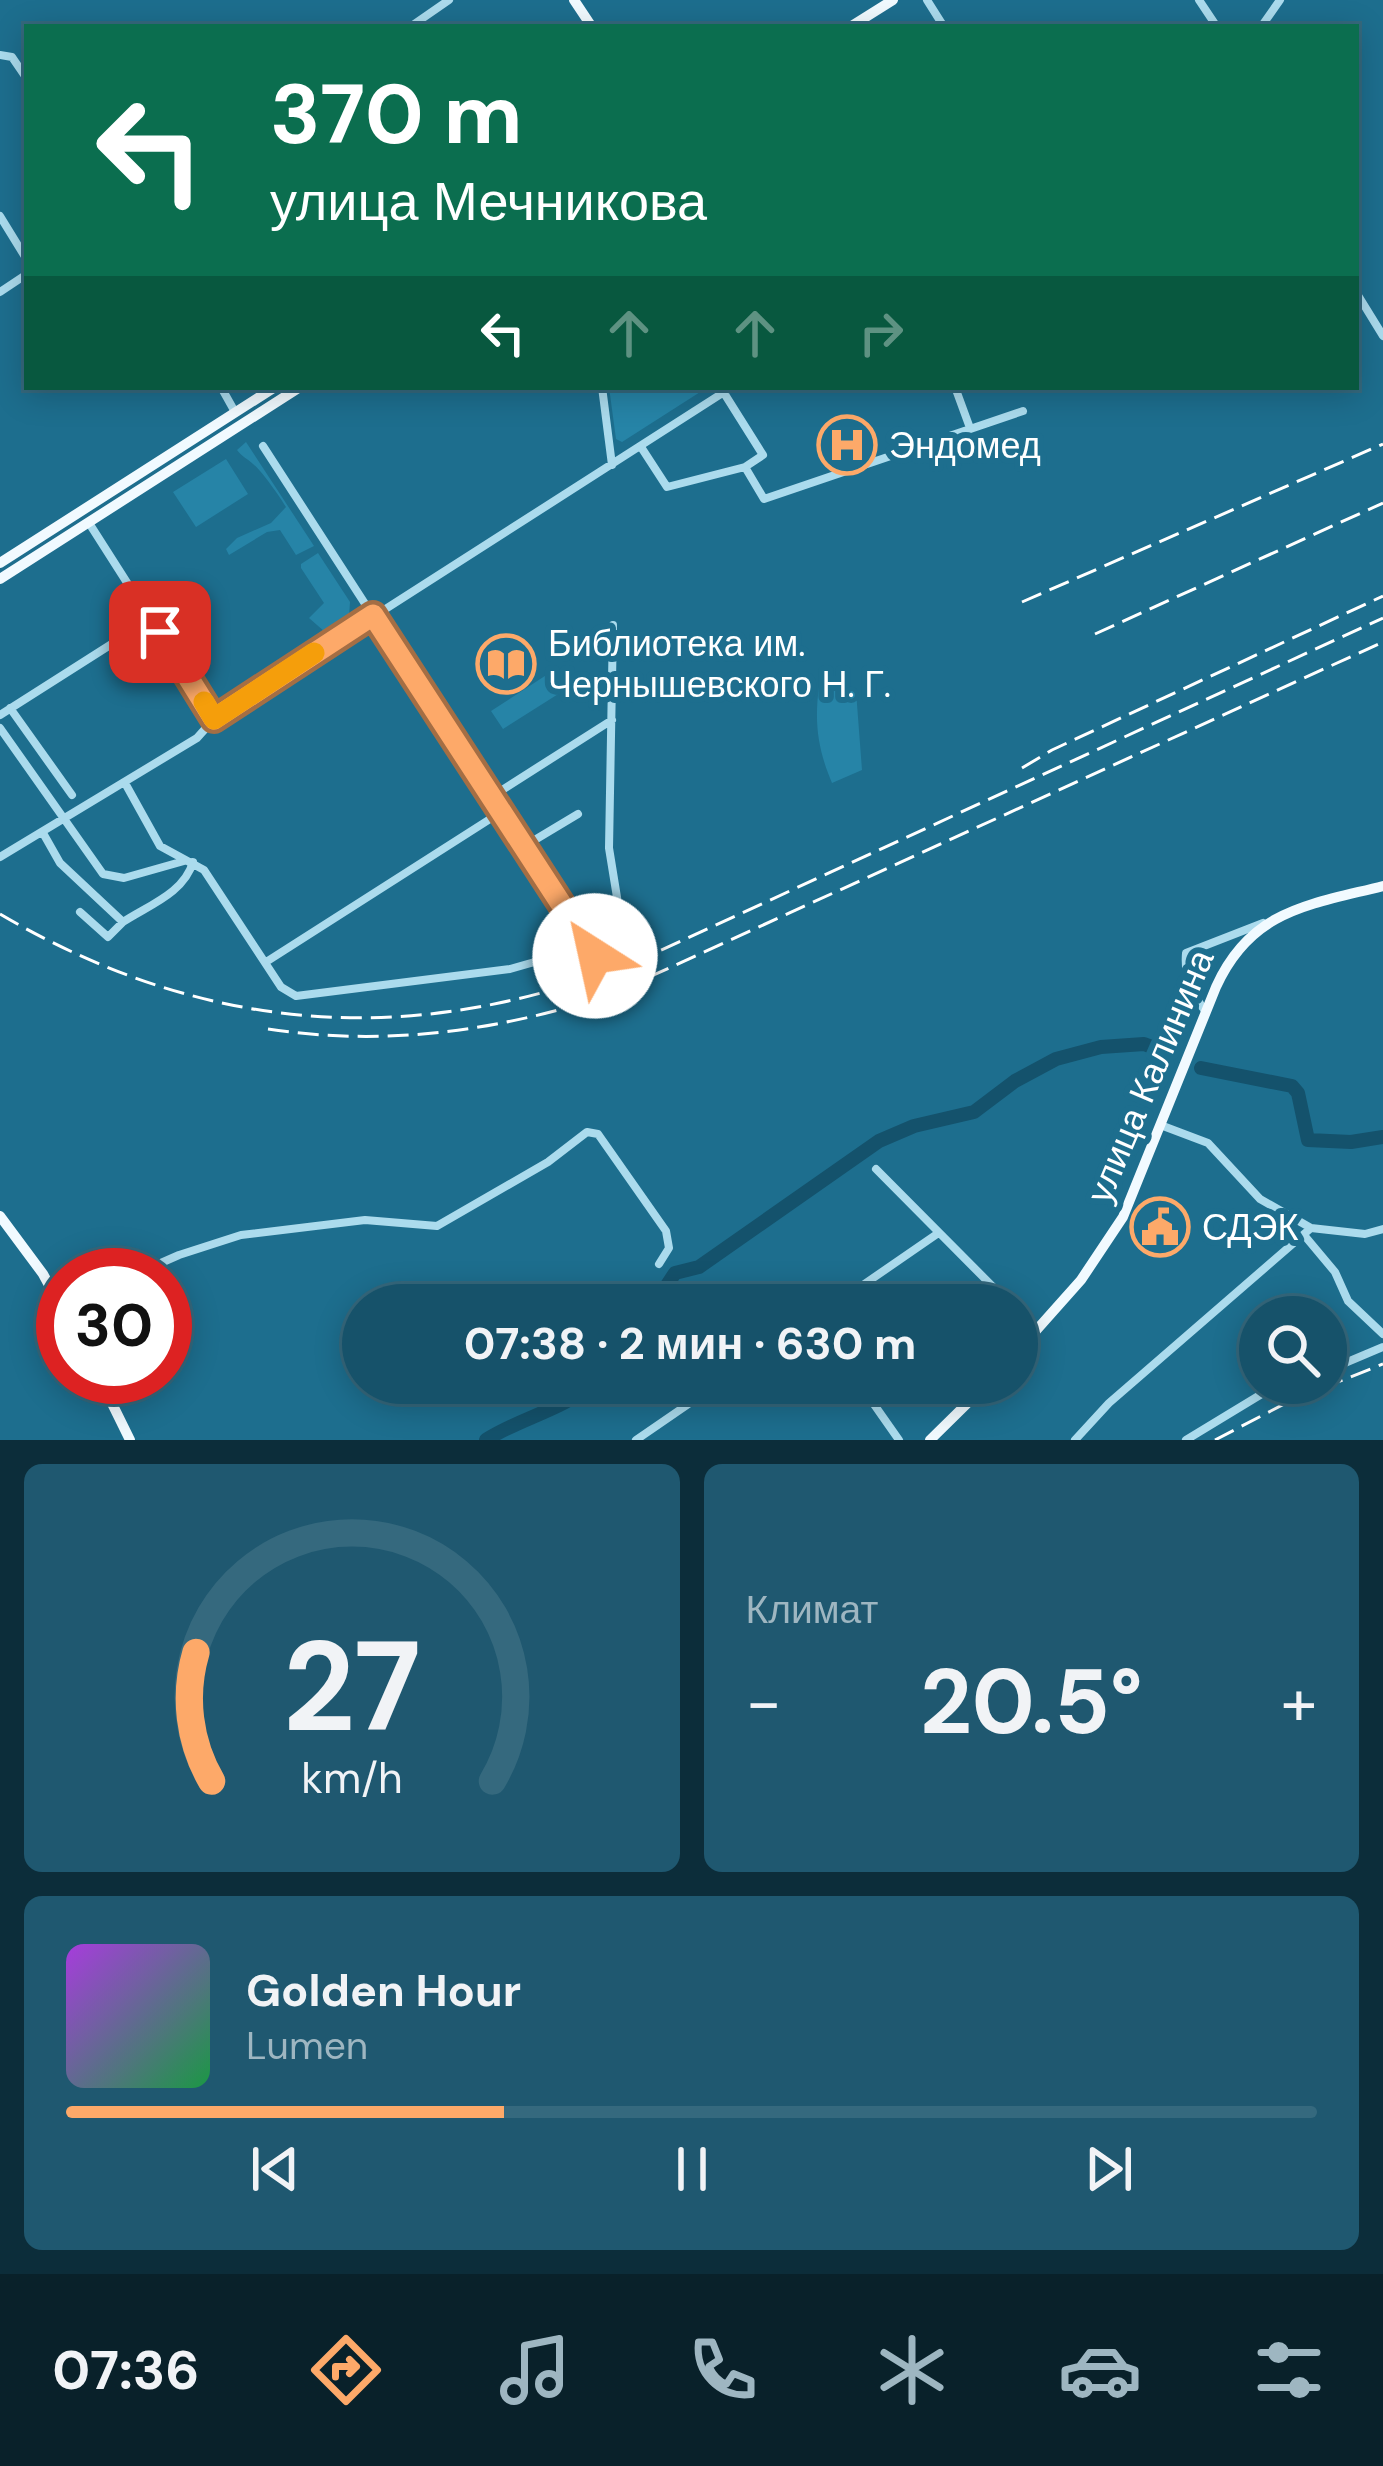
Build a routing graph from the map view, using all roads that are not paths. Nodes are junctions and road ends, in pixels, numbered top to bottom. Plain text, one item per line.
1 (449, 0) edge
2 (893, 0) edge
3 (414, 24) edge
4 (855, 24) edge
5 (0, 56) edge
6 (24, 75) edge
7 (0, 216) edge
8 (24, 255) edge
9 (1359, 297) edge
10 (1383, 336) edge
11 (223, 390) edge
12 (271, 390) edge
13 (294, 390) edge
14 (602, 390) edge
15 (728, 390) edge
16 (956, 390) edge
17 (1023, 411) dead end
18 (238, 418) junction
19 (970, 428) junction
20 (263, 446) dead end
21 (640, 447) junction
22 (612, 465) junction
23 (745, 467) junction
24 (88, 522) junction
25 (0, 563) edge
26 (0, 579) edge
27 (373, 615) junction
28 (151, 620) junction
29 (613, 625) dead end
30 (10, 708) junction
31 (0, 715) edge
32 (214, 719) junction
33 (614, 719) junction
34 (0, 728) edge
35 (125, 783) junction
36 (72, 795) dead end
37 (491, 797) junction
38 (501, 812) junction
39 (578, 814) dead end
40 (65, 820) junction
41 (43, 833) junction
42 (523, 848) junction
43 (0, 857) edge
44 (190, 861) junction
45 (1383, 886) edge
46 (80, 912) dead end
47 (1270, 921) junction
48 (123, 922) junction
49 (587, 947) junction
50 (266, 962) junction
51 (1207, 1012) junction
52 (1162, 1126) junction
53 (876, 1169) dead end
54 (0, 1216) edge
55 (1383, 1229) edge
56 (1307, 1231) junction
57 (937, 1234) junction
58 (192, 1251) edge
59 (659, 1264) dead end
60 (36, 1265) edge
61 (864, 1284) edge
62 (989, 1284) edge
63 (1038, 1329) edge
64 (1383, 1334) edge
65 (1383, 1347) edge
66 (1347, 1362) edge
67 (112, 1404) edge
68 (688, 1404) edge
69 (874, 1404) edge
70 (967, 1404) edge
71 (1244, 1404) edge
72 (130, 1440) edge
73 (636, 1440) edge
74 (899, 1440) edge
75 (930, 1440) edge
76 (1075, 1440) edge
77 (1186, 1440) edge

1 - 3 street
2 - 4 main road
5 - 6 street
7 - 8 street
9 - 10 street
11 - 18 street
12 - 18 main road
13 - 18 main road
14 - 22 street
15 - 21 street
15 - 23 street
16 - 19 street
17 - 19 street
18 - 24 main road
18 - 25 main road
19 - 23 street
20 - 27 street
21 - 22 street
21 - 23 street
22 - 27 street
24 - 26 main road
24 - 28 street
27 - 32 street
27 - 37 street
28 - 30 street
28 - 32 street
29 - 33 street
30 - 31 street
30 - 36 street
32 - 35 street
33 - 37 street
33 - 49 street
34 - 40 street
35 - 40 street
35 - 44 street
37 - 38 street
38 - 42 street
38 - 50 street
39 - 42 street
40 - 41 street
40 - 44 street
41 - 43 street
41 - 48 street
42 - 49 street
44 - 48 street
44 - 50 street
45 - 47 main road, улица Калинина
46 - 48 street
47 - 51 main road, улица Калинина
47 - 51 street
49 - 50 street
51 - 52 main road, улица Калинина
52 - 56 street
52 - 63 main road, улица Калинина
53 - 57 street
54 - 60 main road
55 - 56 street
56 - 64 street
56 - 76 street
57 - 61 street
57 - 62 street
58 - 59 street
65 - 66 street
67 - 72 main road
68 - 73 street
69 - 74 street
70 - 75 main road
71 - 77 street

